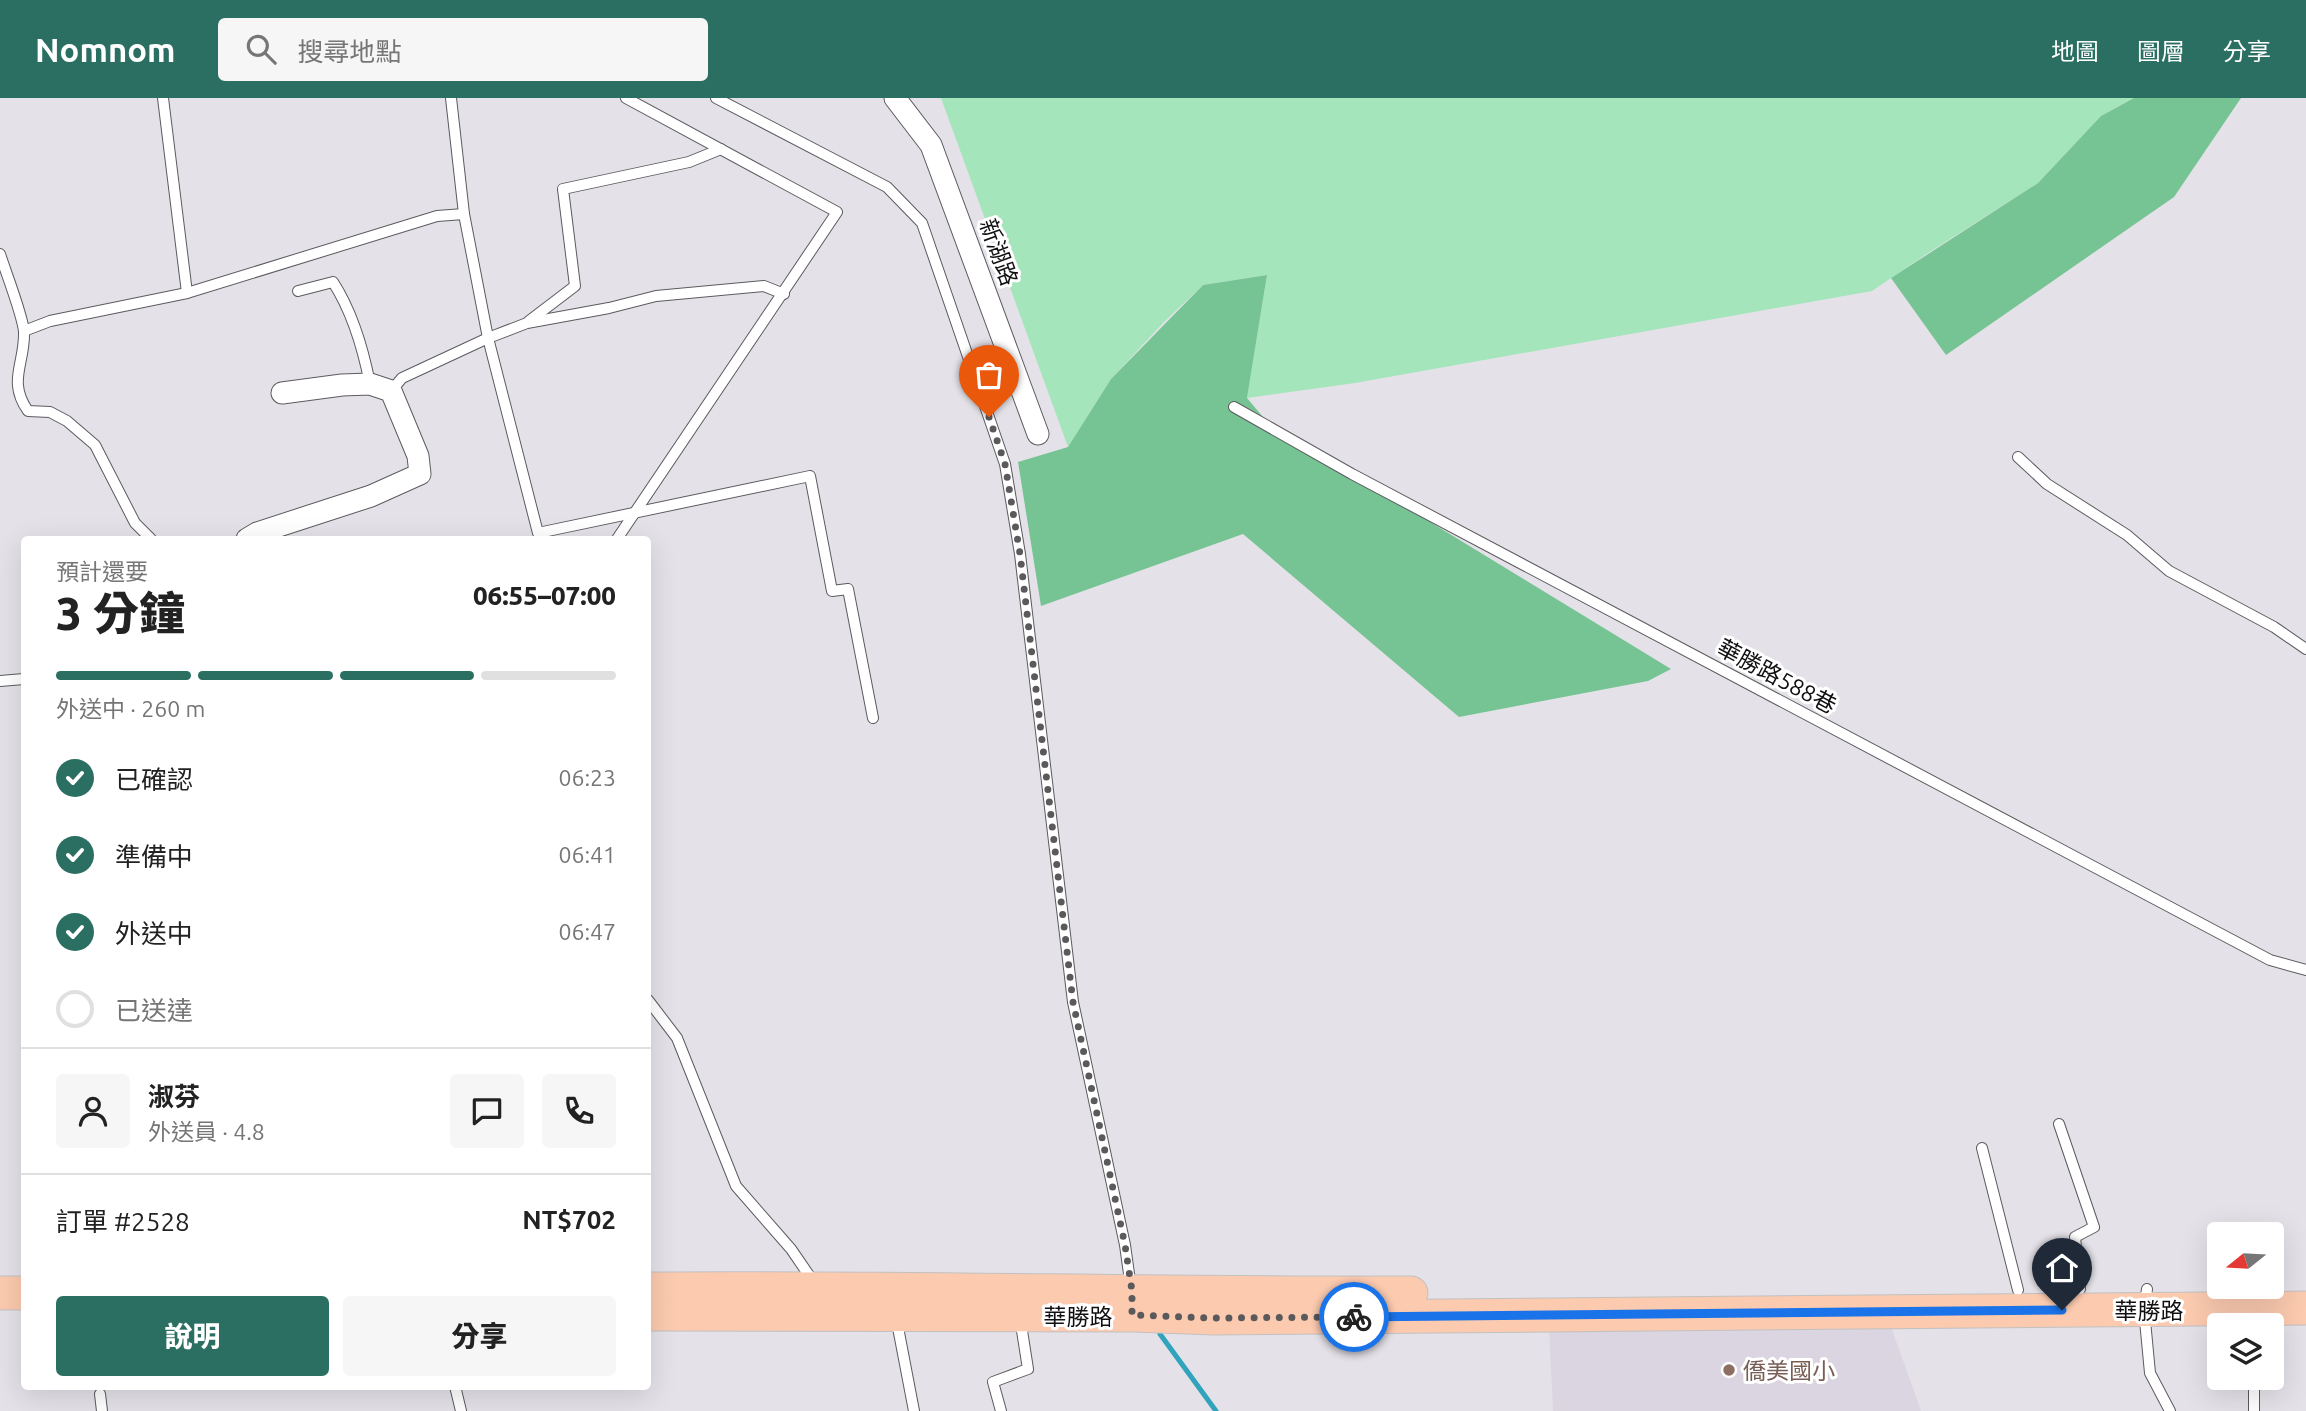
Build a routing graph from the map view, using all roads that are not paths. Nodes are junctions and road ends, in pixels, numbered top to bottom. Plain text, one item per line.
1 (163, 98) edge
2 (451, 98) edge
3 (626, 98) edge
4 (716, 98) edge
5 (895, 98) edge
6 (721, 149) junction
7 (464, 214) junction
8 (0, 254) edge
9 (298, 291) dead end
10 (187, 293) junction
11 (783, 294) junction
12 (527, 323) junction
13 (24, 331) junction
14 (488, 338) junction
15 (370, 384) junction
16 (391, 391) junction
17 (282, 393) dead end
18 (1234, 407) dead end
19 (1038, 434) dead end
20 (2018, 457) dead end
21 (634, 512) junction
22 (149, 536) edge
23 (252, 536) edge
24 (619, 536) edge
25 (2306, 649) edge
26 (21, 679) edge
27 (0, 681) edge
28 (873, 718) dead end
29 (2306, 970) edge
30 (651, 1004) edge
31 (2059, 1124) dead end
32 (1982, 1148) dead end
33 (2306, 1287) edge
34 (651, 1289) edge
35 (2080, 1289) junction
36 (2018, 1290) junction
37 (0, 1293) edge
38 (21, 1293) edge
39 (2146, 1299) junction
40 (818, 1301) junction
41 (1734, 1302) junction
42 (895, 1303) junction
43 (1132, 1303) junction
44 (2306, 1308) edge
45 (651, 1314) edge
46 (0, 1315) edge
47 (21, 1315) edge
48 (1020, 1316) junction
49 (456, 1390) edge
50 (2254, 1390) edge
51 (100, 1394) dead end
52 (102, 1411) edge
53 (461, 1411) edge
54 (914, 1411) edge
55 (1001, 1411) edge
56 (2171, 1411) edge
57 (2254, 1411) edge

1 - 10 lane
2 - 7 lane
3 - 6 lane
4 - 43 lane
5 - 19 street, 新湖路
6 - 11 lane
6 - 12 lane
7 - 10 lane
7 - 14 lane
8 - 13 lane
9 - 15 lane
10 - 13 lane
11 - 12 lane
11 - 21 lane
12 - 14 lane
13 - 22 lane
14 - 16 lane
14 - 21 lane
15 - 16 street
15 - 17 street
16 - 23 street
18 - 29 lane, 華勝路588巷
20 - 25 lane
21 - 24 lane
21 - 28 lane
26 - 27 lane
30 - 40 lane
31 - 35 lane
32 - 36 lane
33 - 39 main road, 華勝路
34 - 40 main road, 華勝路
35 - 36 main road, 華勝路
35 - 39 main road, 華勝路
36 - 41 main road, 華勝路
37 - 38 main road
39 - 41 main road, 華勝路
39 - 44 main road, 華勝路
39 - 56 lane
40 - 42 main road, 華勝路
40 - 45 main road, 華勝路
41 - 43 main road, 華勝路
42 - 43 main road, 華勝路
42 - 48 main road, 華勝路
42 - 54 lane
43 - 48 main road, 華勝路
46 - 47 main road
48 - 55 lane
49 - 53 lane
50 - 57 lane
51 - 52 lane

